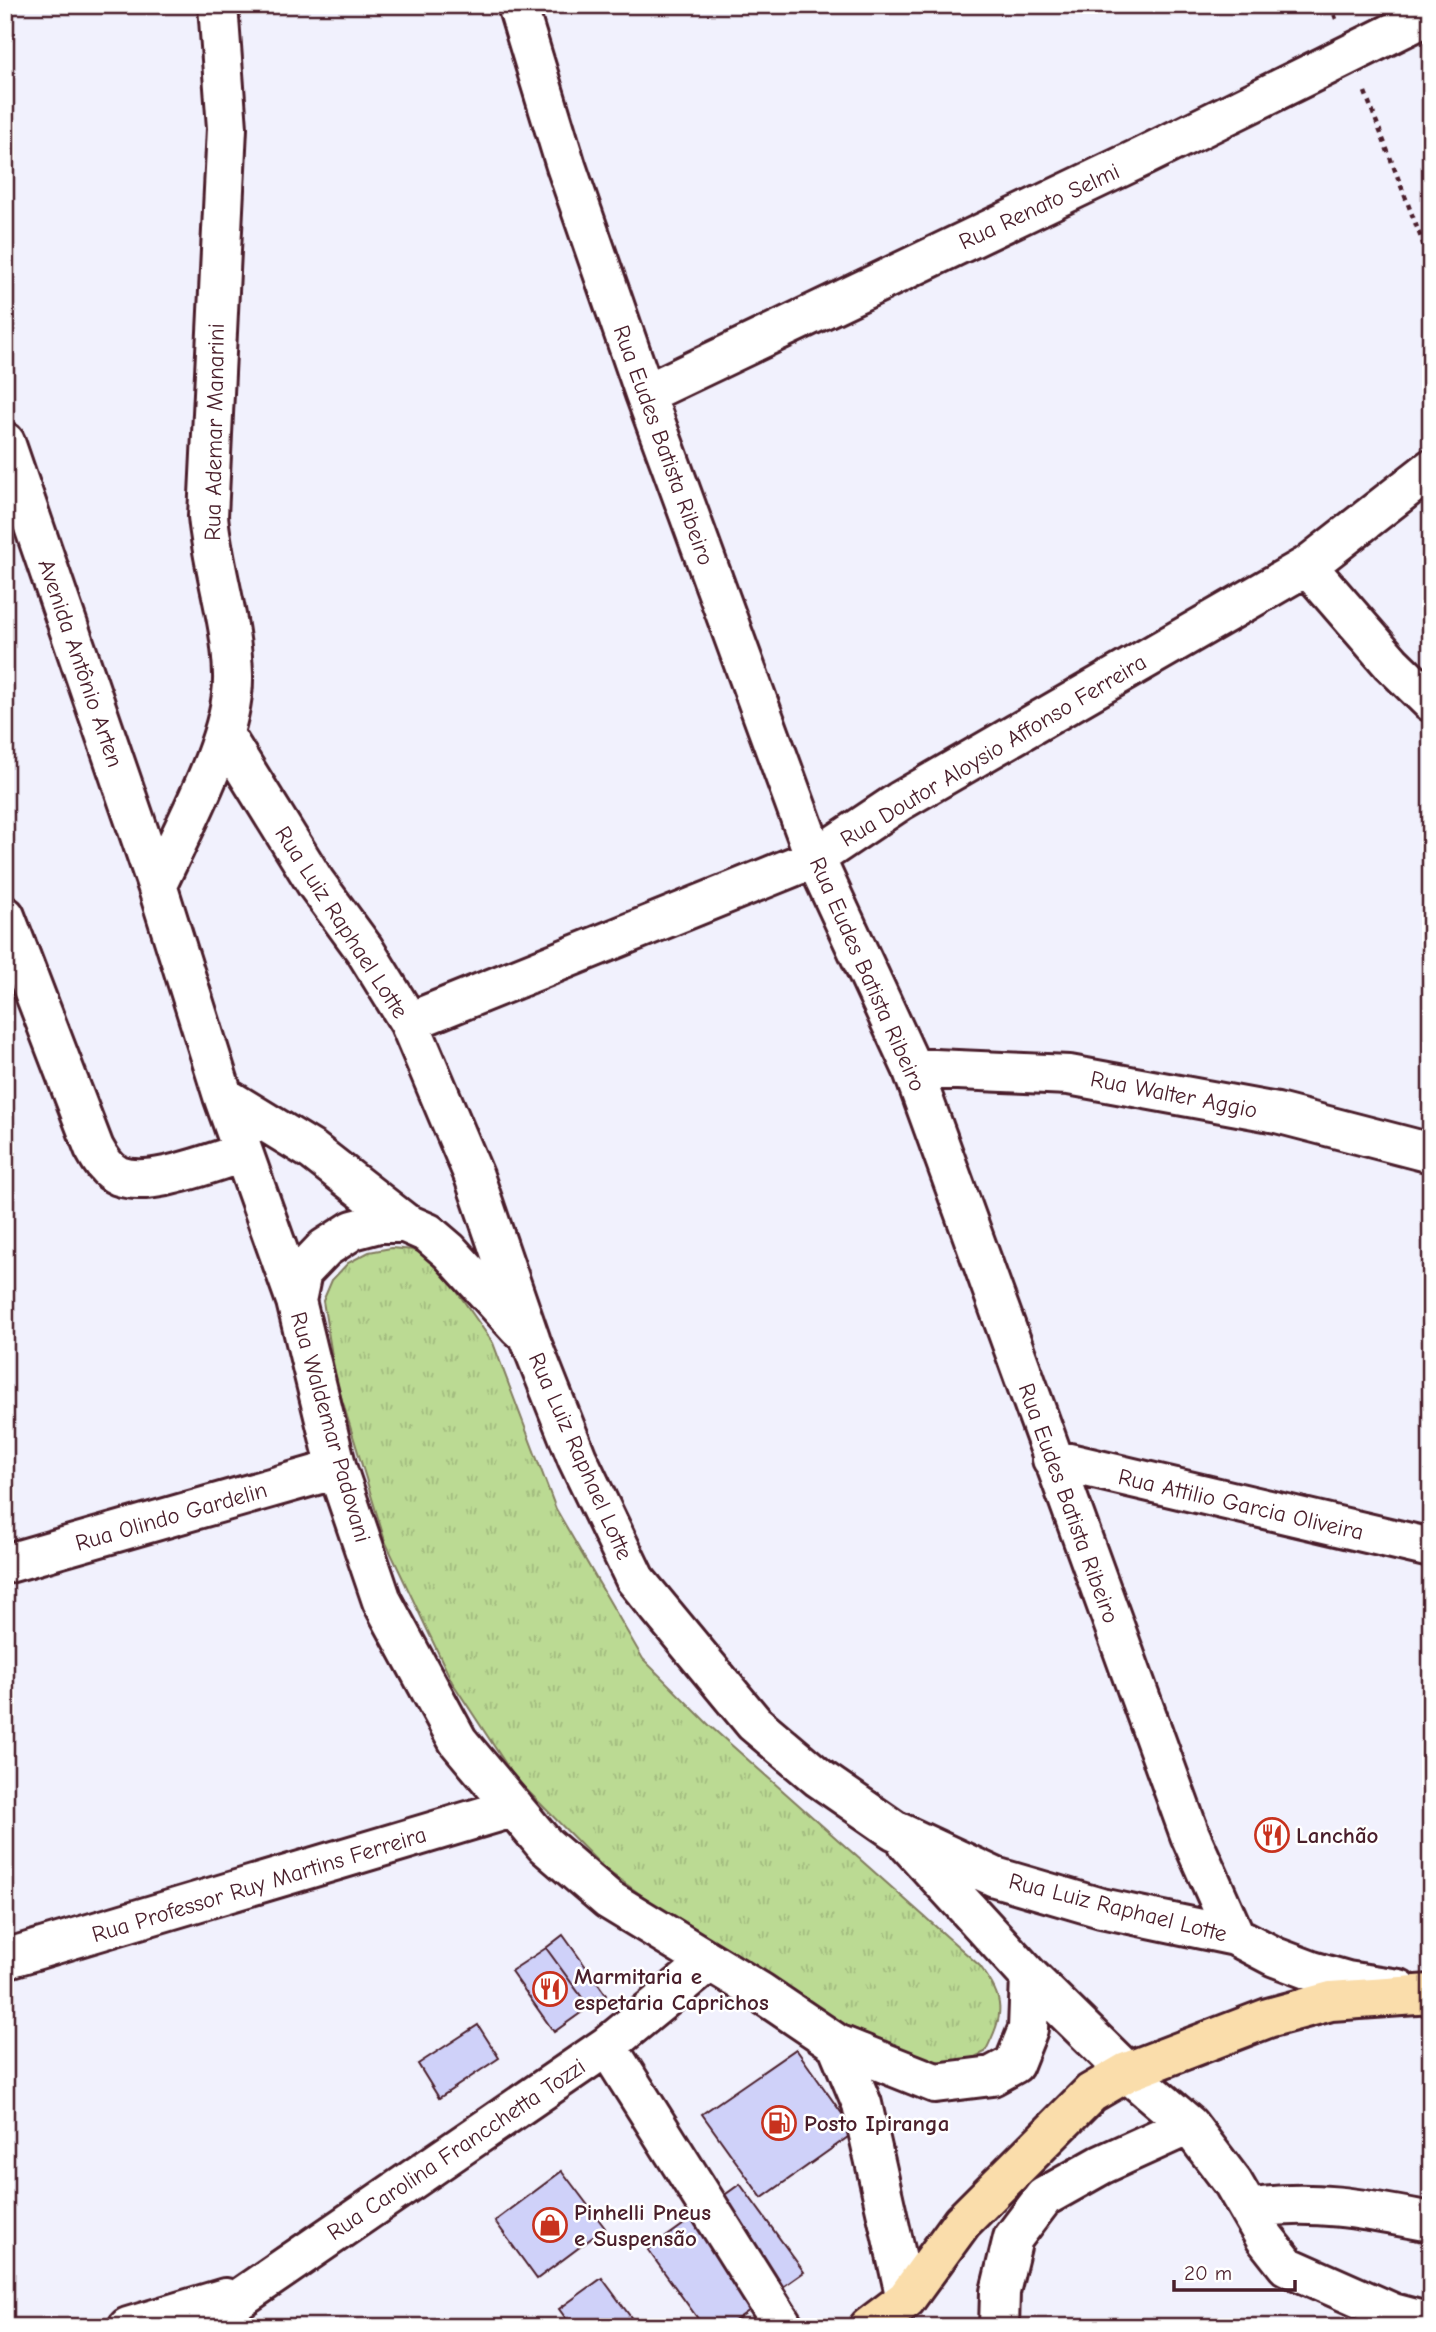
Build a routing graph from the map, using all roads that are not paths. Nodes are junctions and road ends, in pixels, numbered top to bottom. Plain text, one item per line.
1 (517, 5) edge
2 (226, 10) edge
3 (1431, 14) edge
4 (645, 394) junction
5 (5, 442) edge
6 (1431, 469) edge
7 (1307, 566) junction
8 (1431, 702) edge
9 (224, 735) junction
10 (815, 858) junction
11 (157, 885) junction
12 (5, 916) edge
13 (409, 1023) junction
14 (912, 1068) junction
15 (223, 1096) junction
16 (243, 1153) junction
17 (1431, 1153) edge
18 (474, 1176) junction
19 (405, 1223) junction
20 (449, 1251) junction
21 (296, 1301) junction
22 (531, 1342) junction
23 (1052, 1459) junction
24 (337, 1469) junction
25 (1431, 1548) edge
26 (5, 1564) edge
27 (512, 1808) junction
28 (894, 1830) junction
29 (1235, 1936) junction
30 (5, 1959) edge
31 (708, 1963) junction
32 (1030, 1978) junction
33 (1431, 1994) edge
34 (837, 2044) junction
35 (607, 2046) junction
36 (1126, 2072) junction
37 (1189, 2125) junction
38 (1250, 2209) junction
39 (1431, 2222) edge
40 (244, 2293) junction
41 (913, 2313) edge
42 (1431, 2323) edge
43 (128, 2327) edge
44 (198, 2327) edge
45 (784, 2327) edge
46 (869, 2327) edge
47 (999, 2327) edge

1 - 4 street, Rua Eudes Batista Ribeiro
2 - 9 street, Rua Ademar Manarini
3 - 4 street, Rua Renato Selmi
4 - 10 street, Rua Eudes Batista Ribeiro
5 - 11 street, Avenida Antônio Arten
6 - 7 street, Rua Doutor Aloysio Affonso Ferreira
7 - 8 street
7 - 10 street, Rua Doutor Aloysio Affonso Ferreira
9 - 11 street, Rua Ademar Manarini
9 - 13 street, Rua Luiz Raphael Lotte
10 - 13 street, Rua Doutor Aloysio Affonso Ferreira
10 - 14 street, Rua Eudes Batista Ribeiro
11 - 15 street, Rua Waldemar Padovani
12 - 16 street
13 - 18 street, Rua Luiz Raphael Lotte
14 - 17 street, Rua Walter Aggio
14 - 23 street, Rua Eudes Batista Ribeiro
15 - 16 street, Rua Waldemar Padovani
15 - 19 street
16 - 21 street, Rua Waldemar Padovani
18 - 20 street
18 - 22 street, Rua Luiz Raphael Lotte
19 - 20 street
19 - 21 street
20 - 22 street
21 - 24 street, Rua Waldemar Padovani
22 - 28 street, Rua Luiz Raphael Lotte
23 - 25 street, Rua Attilio Garcia Oliveira
23 - 29 street, Rua Eudes Batista Ribeiro
24 - 26 street, Rua Olindo Gardelin
24 - 27 street, Rua Waldemar Padovani
27 - 30 street, Rua Professor Ruy Martins Ferreira
27 - 31 street, Rua Waldemar Padovani
28 - 29 street, Rua Luiz Raphael Lotte
28 - 32 street
29 - 33 street, Rua Luiz Raphael Lotte
31 - 34 street, Rua Waldemar Padovani
31 - 35 street, Rua Carolina Francchetta Tozzi
32 - 34 street, Rua Waldemar Padovani
32 - 36 street
33 - 36 main road
34 - 41 street
35 - 40 street, Rua Carolina Francchetta Tozzi
35 - 45 street
36 - 37 street
36 - 41 main road
37 - 38 street
37 - 47 street
38 - 39 street
38 - 42 street
40 - 43 street
40 - 44 street, Rua Carolina Francchetta Tozzi
41 - 46 main road

